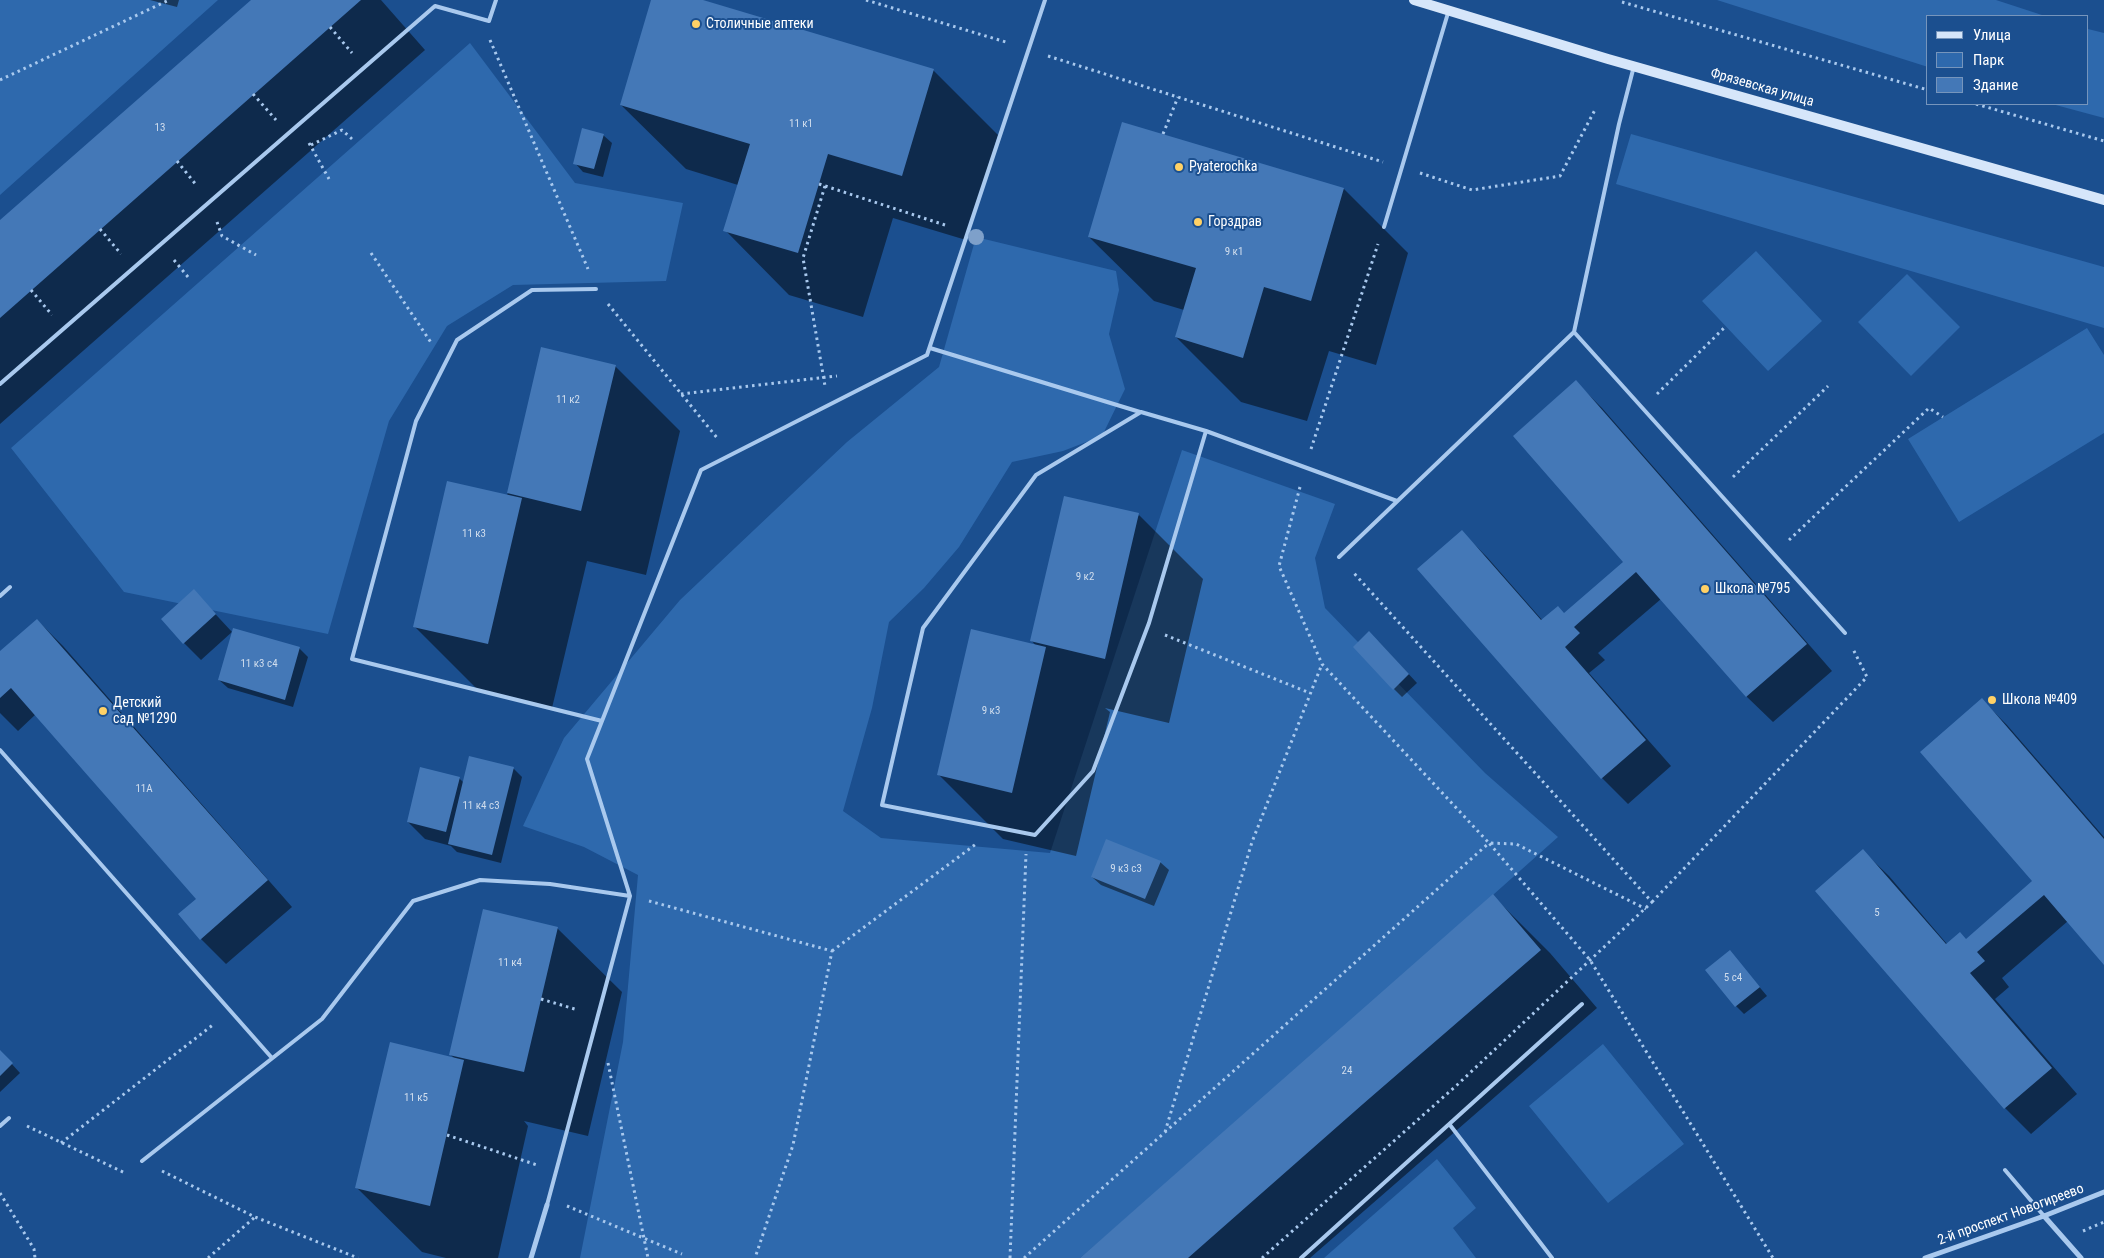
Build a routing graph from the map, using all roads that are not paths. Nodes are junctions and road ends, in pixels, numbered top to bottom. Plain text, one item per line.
1 (496, 0) edge
2 (1045, 0) edge
3 (1415, 0) edge
4 (1449, 10) junction
5 (1634, 66) junction
6 (2104, 200) edge
7 (1384, 227) road end
8 (596, 289) road end
9 (1574, 332) junction
10 (930, 348) junction
11 (0, 384) edge
12 (1141, 412) junction
13 (1206, 431) junction
14 (1397, 501) junction
15 (1339, 557) road end
16 (10, 587) dead end
17 (0, 596) edge
18 (1845, 633) road end
19 (602, 721) junction
20 (0, 750) edge
21 (630, 896) junction
22 (1582, 1004) dead end
23 (272, 1058) junction
24 (9, 1118) road end
25 (1450, 1125) junction
26 (0, 1126) edge
27 (142, 1161) road end
28 (2005, 1170) dead end
29 (2104, 1192) edge
30 (547, 1205) joint
31 (2044, 1216) junction
32 (531, 1258) edge
33 (1301, 1258) edge
34 (1552, 1258) edge
35 (1925, 1258) edge
36 (2081, 1258) edge

1 - 11 lane
2 - 10 lane
3 - 4 main road, Фрязевская улица
4 - 5 main road, Фрязевская улица
4 - 7 lane
5 - 6 main road, Фрязевская улица
5 - 9 lane
8 - 19 lane
9 - 14 lane
9 - 18 lane
10 - 12 lane
10 - 19 lane
12 - 13 lane
12 - 13 lane
13 - 14 lane
14 - 15 lane
16 - 17 lane
19 - 21 lane
20 - 23 lane
21 - 23 lane
21 - 30 lane
22 - 25 lane
23 - 27 lane
24 - 26 lane
25 - 33 lane
25 - 34 lane
28 - 31 lane
29 - 31 street, 2-й проспект Новогиреево
30 - 32 street
31 - 35 street, 2-й проспект Новогиреево
31 - 36 street

